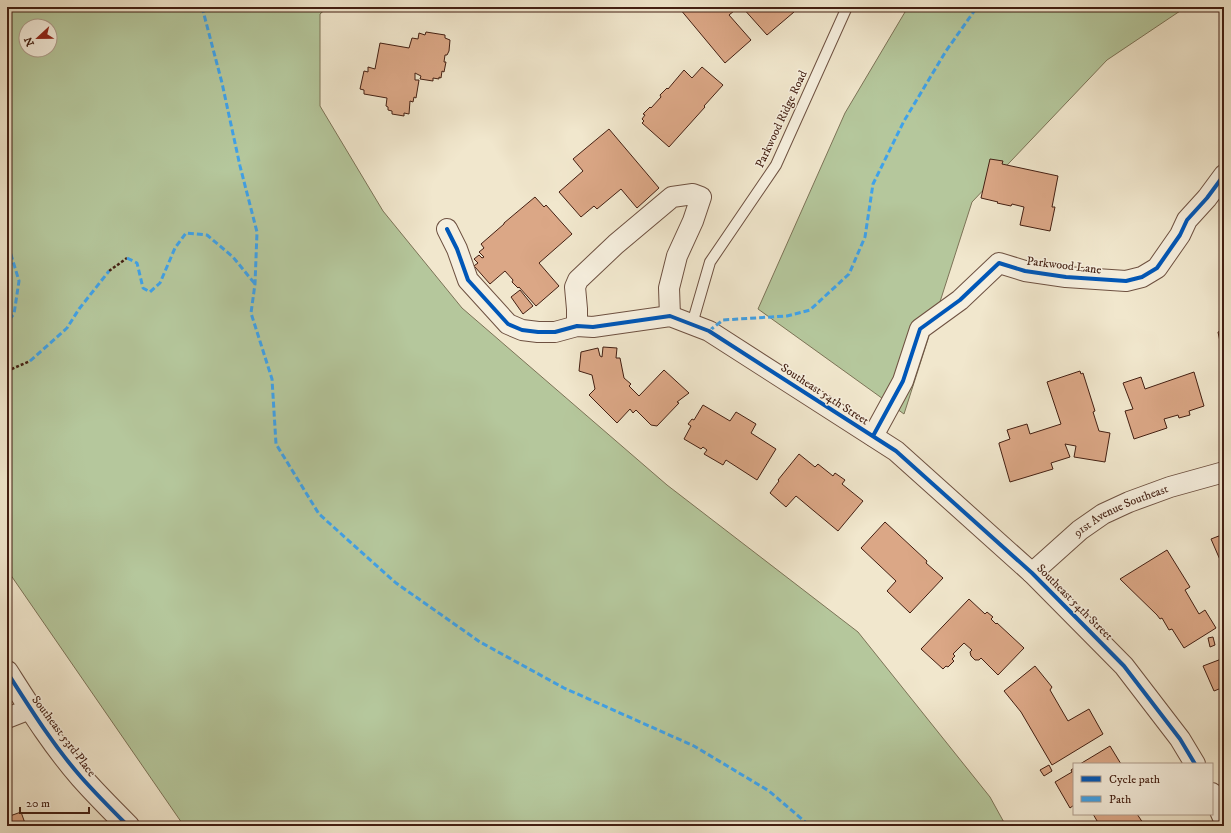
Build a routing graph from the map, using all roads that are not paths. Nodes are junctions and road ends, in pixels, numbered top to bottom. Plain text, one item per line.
1 (847, 7) edge
2 (1224, 175) edge
3 (447, 229) dead end
4 (670, 316) junction
5 (692, 324) junction
6 (577, 326) junction
7 (873, 436) junction
8 (1224, 472) edge
9 (1032, 573) junction
10 (7, 672) edge
11 (30, 709) junction
12 (7, 718) edge
13 (1194, 763) edge
14 (1213, 795) edge
15 (1224, 820) edge
16 (128, 826) edge

1 - 5 lane, Parkwood Ridge Road
2 - 7 street, Parkwood Lane
3 - 6 street, Southeast 54th Street
4 - 5 street, Southeast 54th Street
4 - 6 street, Southeast 54th Street
4 - 6 street
5 - 7 street, Southeast 54th Street
7 - 9 street, Southeast 54th Street
8 - 9 street, 91st Avenue Southeast
9 - 13 street, Southeast 54th Street
10 - 11 street, Southeast 53rd Place
11 - 12 street
11 - 16 street, Southeast 53rd Place
14 - 15 street

